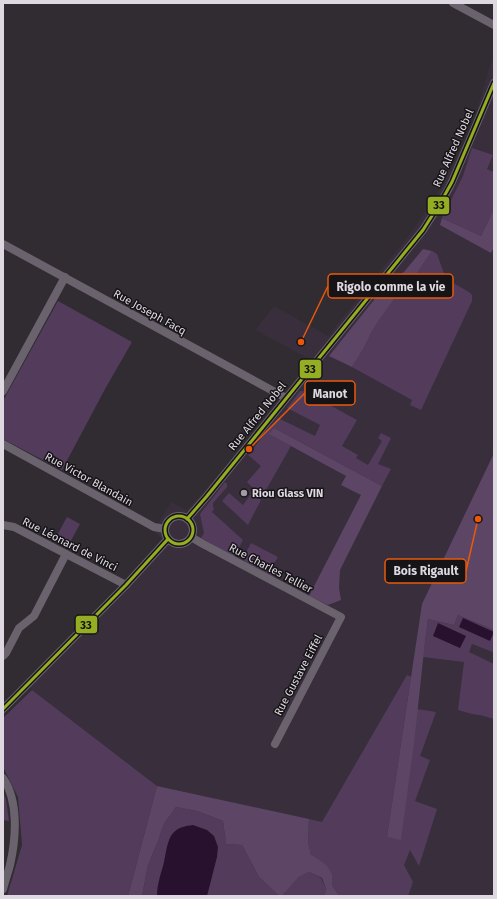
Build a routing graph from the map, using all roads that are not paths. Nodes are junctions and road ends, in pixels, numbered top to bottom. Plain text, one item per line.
1 (453, 3) edge
2 (494, 25) edge
3 (494, 82) edge
4 (3, 244) edge
5 (65, 278) junction
6 (3, 391) edge
7 (286, 398) junction
8 (3, 444) edge
9 (187, 519) junction
10 (3, 525) edge
11 (165, 529) junction
12 (190, 537) junction
13 (168, 539) junction
14 (66, 554) junction
15 (126, 585) junction
16 (341, 617) joint
17 (3, 656) edge
18 (5, 708) edge
19 (275, 744) dead end
20 (3, 778) edge
21 (3, 889) edge

1 - 2 street
3 - 7 street, Rue Alfred Nobel
4 - 5 street, Rue Joseph Facq
5 - 6 street
5 - 7 street, Rue Joseph Facq
7 - 9 street, Rue Alfred Nobel
8 - 11 street, Rue Victor Blandain
9 - 11 street
9 - 12 street
10 - 14 street, Rue Léonard de Vinci
11 - 13 street
12 - 13 street
12 - 16 street, Rue Charles Tellier
13 - 15 street
14 - 15 street, Rue Léonard de Vinci
14 - 17 street
15 - 18 street
16 - 19 street, Rue Gustave Eiffel
20 - 21 street

